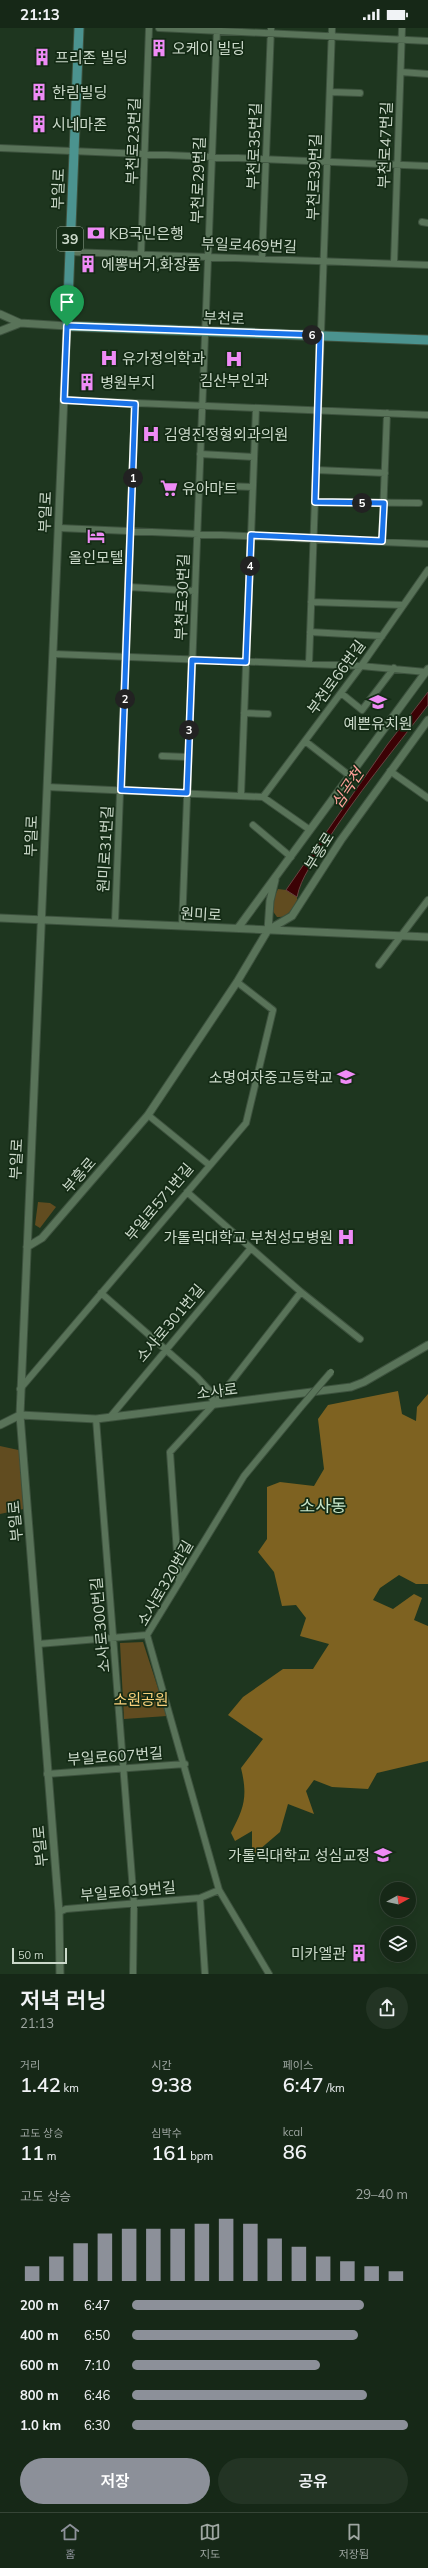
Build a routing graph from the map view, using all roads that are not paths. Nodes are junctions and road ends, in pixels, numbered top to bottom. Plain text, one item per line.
1 (79, 28) edge
2 (150, 28) edge
3 (159, 28) edge
4 (332, 28) edge
5 (402, 28) edge
6 (217, 29) edge
7 (271, 31) edge
8 (332, 36) junction
9 (402, 40) junction
10 (428, 41) edge
11 (401, 72) junction
12 (428, 74) edge
13 (330, 92) junction
14 (360, 93) dead end
15 (0, 148) edge
16 (73, 152) junction
17 (146, 154) junction
18 (212, 157) junction
19 (266, 159) junction
20 (327, 162) junction
21 (398, 165) junction
22 (428, 166) edge
23 (70, 252) junction
24 (141, 254) junction
25 (208, 257) junction
26 (262, 259) junction
27 (323, 261) junction
28 (394, 263) junction
29 (428, 265) edge
30 (2, 315) edge
31 (20, 323) junction
32 (67, 326) junction
33 (0, 331) edge
34 (205, 331) junction
35 (320, 335) junction
36 (428, 340) edge
37 (64, 400) junction
38 (135, 404) junction
39 (202, 406) junction
40 (256, 408) junction
41 (318, 410) junction
42 (387, 413) junction
43 (428, 416) edge
44 (200, 454) junction
45 (254, 457) junction
46 (316, 470) junction
47 (385, 472) junction
48 (199, 485) junction
49 (253, 487) junction
50 (315, 502) junction
51 (384, 503) junction
52 (419, 504) dead end
53 (59, 528) junction
54 (131, 531) junction
55 (197, 533) junction
56 (251, 535) junction
57 (314, 538) junction
58 (382, 541) junction
59 (428, 544) edge
60 (428, 570) edge
61 (129, 587) junction
62 (195, 591) junction
63 (311, 602) junction
64 (403, 606) junction
65 (310, 632) junction
66 (382, 636) junction
67 (54, 654) junction
68 (127, 656) junction
69 (192, 660) junction
70 (246, 662) junction
71 (309, 664) junction
72 (361, 666) junction
73 (394, 668) junction
74 (427, 671) edge
75 (341, 693) junction
76 (244, 713) junction
77 (268, 714) dead end
78 (428, 720) edge
79 (305, 741) junction
80 (162, 756) dead end
81 (188, 757) junction
82 (390, 771) junction
83 (350, 776) junction
84 (47, 787) junction
85 (121, 790) junction
86 (187, 793) junction
87 (241, 796) junction
88 (263, 797) junction
89 (428, 798) edge
90 (253, 826) dead end
91 (310, 830) junction
92 (291, 856) junction
93 (274, 880) junction
94 (428, 900) edge
95 (0, 918) edge
96 (42, 920) junction
97 (115, 923) junction
98 (182, 926) junction
99 (238, 928) junction
100 (268, 930) junction
101 (402, 936) junction
102 (428, 937) edge
103 (379, 965) dead end
104 (237, 982) junction
105 (148, 1115) junction
106 (208, 1164) junction
107 (187, 1192) junction
108 (27, 1247) junction
109 (251, 1248) junction
110 (301, 1292) junction
111 (101, 1293) junction
112 (360, 1339) dead end
113 (428, 1345) edge
114 (164, 1350) junction
115 (331, 1372) dead end
116 (20, 1389) junction
117 (214, 1404) junction
118 (20, 1415) junction
119 (111, 1416) junction
120 (96, 1419) junction
121 (0, 1425) edge
122 (179, 1582) junction
123 (147, 1635) junction
124 (114, 1638) junction
125 (38, 1644) junction
126 (185, 1764) junction
127 (124, 1770) junction
128 (48, 1774) junction
129 (218, 1890) junction
130 (200, 1898) junction
131 (134, 1904) junction
132 (59, 1912) junction
133 (60, 1974) edge
134 (134, 1974) edge
135 (205, 1974) edge
136 (269, 1974) edge

1 - 16 main road, 부일로 / 39
2 - 17 street, 부천로23번길
3 - 6 street
4 - 8 street, 부천로39번길
5 - 9 street, 부천로47번길
6 - 7 street
6 - 18 street, 부천로29번길
7 - 8 street
7 - 19 street, 부천로35번길
8 - 9 street
8 - 13 street, 부천로39번길
9 - 10 street
9 - 11 street, 부천로47번길
11 - 12 street
11 - 21 street, 부천로47번길
13 - 14 street
13 - 20 street, 부천로39번길
15 - 16 street
16 - 17 street
16 - 23 main road, 부일로 / 39
17 - 18 street
17 - 24 street, 부천로23번길
18 - 19 street
18 - 25 street, 부천로29번길
19 - 20 street
19 - 26 street, 부천로35번길
20 - 21 street
20 - 27 street, 부천로39번길
21 - 22 street
21 - 28 street, 부천로47번길
23 - 24 street, 부일로469번길
23 - 32 main road, 부일로 / 39
24 - 25 street, 부일로469번길
25 - 26 street, 부일로469번길
25 - 34 street, 부천로29번길
26 - 27 street, 부일로469번길
27 - 28 street, 부일로469번길
27 - 35 street, 부천로39번길
28 - 29 street, 부일로469번길
30 - 31 street, 부천로
31 - 32 street, 부천로
31 - 33 street, 부천로
32 - 34 main road, 부천로
32 - 37 street, 부일로
34 - 35 main road, 부천로
34 - 39 street, 부천로30번길
35 - 36 main road, 부천로
35 - 41 street, 부천로39번길
37 - 38 street
37 - 53 street, 부일로
38 - 39 street
38 - 54 street, 원미로31번길
39 - 40 street
39 - 44 street, 부천로30번길
40 - 41 street
40 - 45 street
41 - 42 street
41 - 46 street, 부천로39번길
42 - 43 street
42 - 47 street
44 - 45 street
44 - 48 street, 부천로30번길
45 - 49 street
46 - 47 street
46 - 50 street, 부천로39번길
47 - 51 street
48 - 49 street
48 - 55 street, 부천로30번길
49 - 56 street
50 - 51 street
50 - 57 street, 부천로39번길
51 - 52 street
51 - 58 street
53 - 54 street
53 - 67 street, 부일로
54 - 55 street
54 - 61 street, 원미로31번길
55 - 56 street
55 - 62 street, 부천로30번길
56 - 57 street
56 - 70 street
57 - 58 street
57 - 63 street, 부천로39번길
58 - 59 street
60 - 64 street, 부천로66번길
61 - 62 street
61 - 68 street, 원미로31번길
62 - 69 street, 부천로30번길
63 - 64 street
63 - 65 street, 부천로39번길
64 - 66 street, 부천로66번길
65 - 66 street
65 - 71 street, 부천로39번길
66 - 72 street, 부천로66번길
67 - 68 street
67 - 84 street, 부일로
68 - 69 street
68 - 85 street, 원미로31번길
69 - 70 street
69 - 81 street, 부천로30번길
70 - 71 street
70 - 76 street
71 - 72 street
72 - 73 street
72 - 75 street, 부천로66번길
73 - 74 street
73 - 75 street
74 - 83 street, 부흥로
75 - 79 street, 부천로66번길
76 - 77 street
76 - 87 street
78 - 82 street, 부흥로
79 - 83 street
79 - 88 street, 부천로66번길
80 - 81 street
81 - 86 street, 부천로30번길
82 - 89 street
82 - 100 street, 부흥로
83 - 91 street, 부흥로
84 - 85 street
84 - 96 street, 부일로
85 - 86 street
85 - 97 street, 원미로31번길
86 - 87 street
86 - 98 street, 부천로30번길
87 - 88 street
88 - 91 street
90 - 92 street, 부흥로
91 - 92 street, 부흥로
92 - 93 street, 부흥로
93 - 99 street, 부흥로
93 - 100 street, 부흥로
94 - 101 street
95 - 96 street, 원미로
96 - 97 street, 원미로
96 - 108 street, 부일로
97 - 98 street, 원미로
98 - 99 street, 원미로
99 - 100 street, 원미로
100 - 101 street, 원미로
100 - 104 street, 부흥로
101 - 102 street, 원미로
101 - 103 street
104 - 105 street, 부흥로
104 - 106 street, 부일로571번길
105 - 106 street
105 - 108 street, 부흥로
106 - 107 street, 부일로571번길
107 - 109 street
107 - 111 street, 부일로571번길
108 - 116 street, 부일로
109 - 110 street
109 - 114 street, 소사로301번길
110 - 112 street
110 - 117 street
111 - 114 street
111 - 116 street, 부일로571번길
113 - 117 street, 소사로
114 - 117 street
114 - 119 street, 소사로301번길
115 - 122 street, 소사로320번길, bridge
116 - 118 street, 부일로
117 - 119 street, 소사로
117 - 122 street
118 - 120 street, 소사로
118 - 121 street, 소사로
118 - 125 street, 부일로
119 - 120 street, 소사로
120 - 124 street, 소사로300번길
122 - 123 street, 소사로320번길
123 - 124 street
123 - 126 street, 소사로320번길
124 - 125 street
124 - 127 street, 소사로300번길
125 - 128 street, 부일로
126 - 127 street, 부일로607번길
126 - 129 street, 소사로320번길
127 - 128 street, 부일로607번길
127 - 131 street, 소사로300번길
128 - 132 street, 부일로
129 - 130 street, 부일로619번길
129 - 136 street, 소사로320번길
130 - 131 street, 부일로619번길
130 - 135 street
131 - 132 street, 부일로619번길
131 - 134 street, 소사로300번길
132 - 133 street, 부일로

